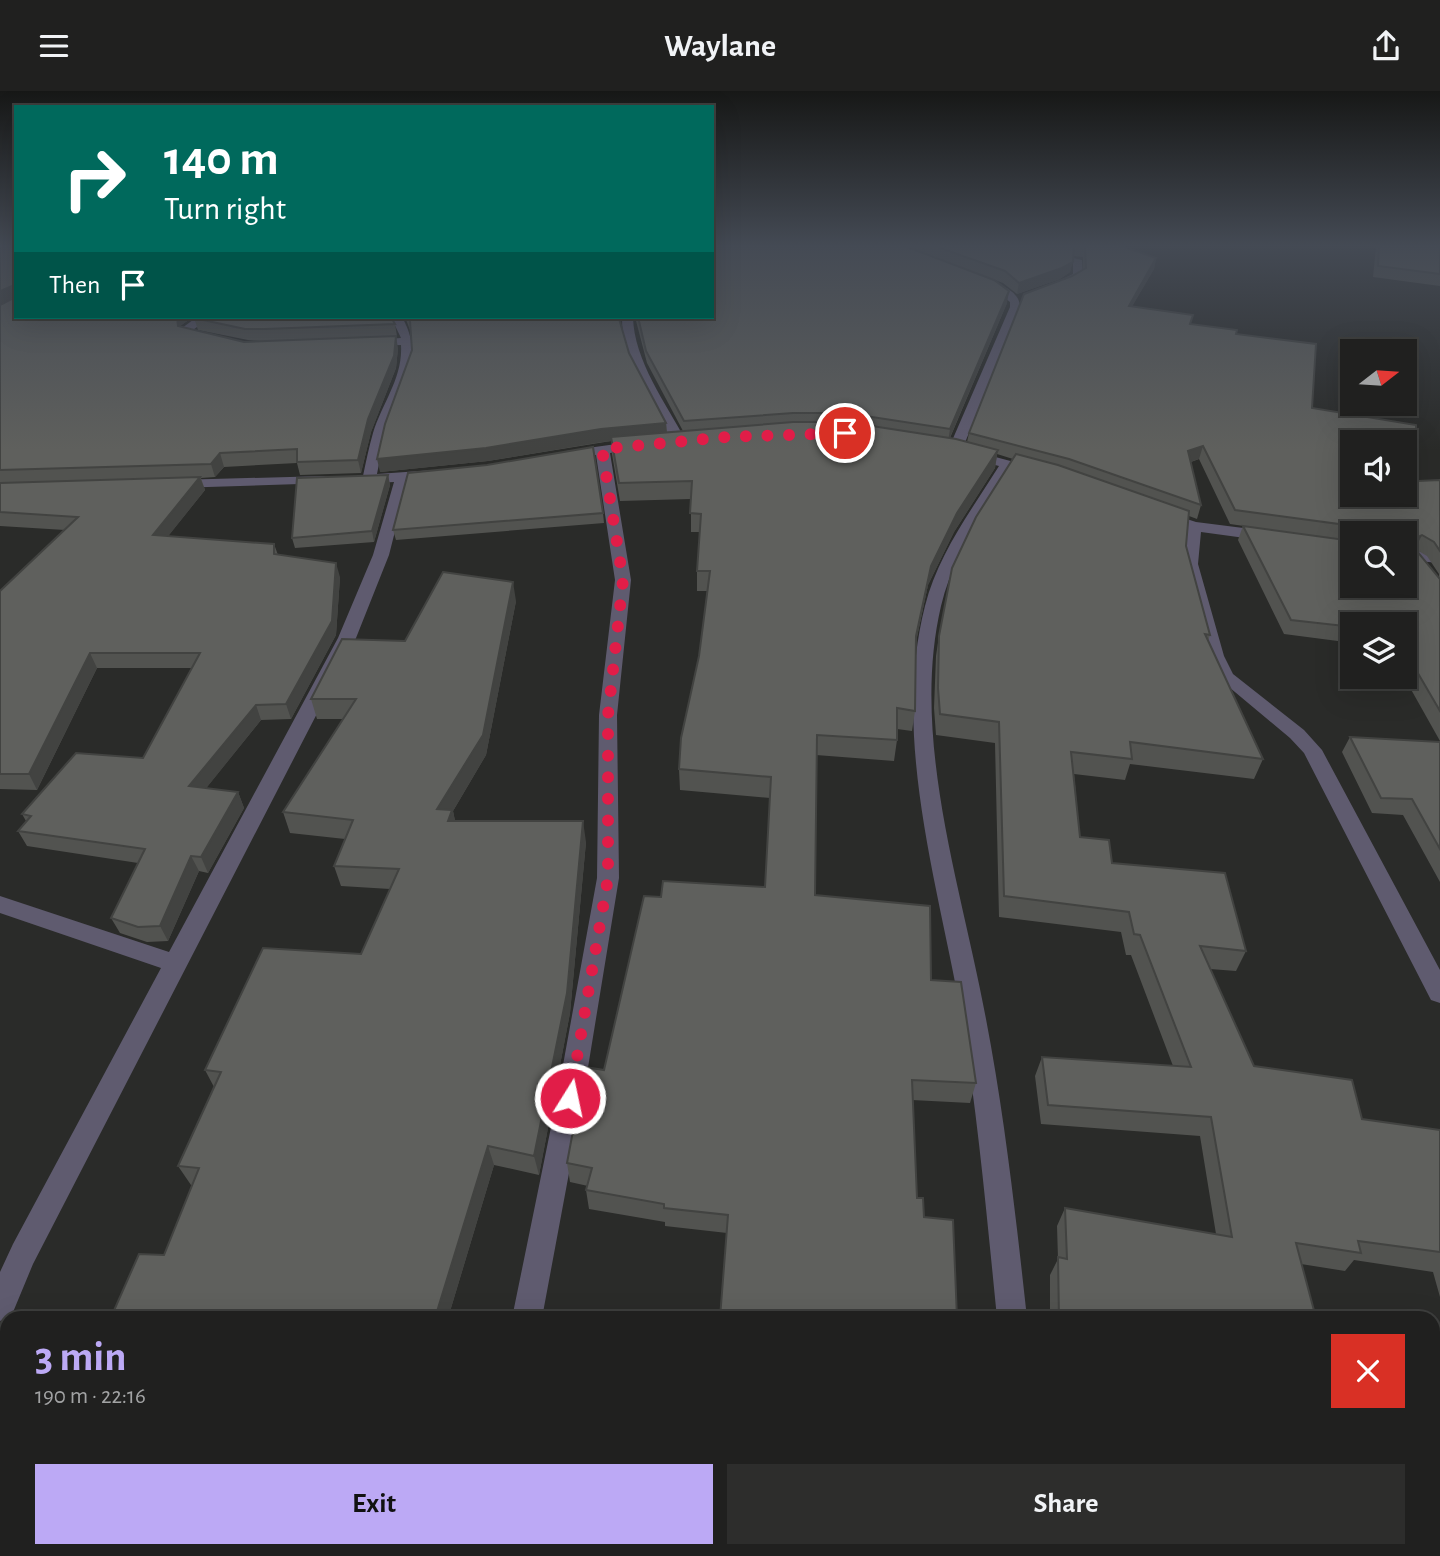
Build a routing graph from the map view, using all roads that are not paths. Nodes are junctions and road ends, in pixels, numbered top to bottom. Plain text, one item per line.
1 (1012, 313) edge
2 (201, 319) edge
3 (398, 319) edge
4 (627, 319) edge
5 (222, 340) edge
6 (407, 341) junction
7 (351, 344) edge
8 (602, 449) junction
9 (551, 457) edge
10 (1007, 464) junction
11 (451, 472) edge
12 (1047, 475) edge
13 (402, 477) junction
14 (369, 480) junction
15 (163, 484) edge
16 (1149, 509) edge
17 (1194, 526) junction
18 (1285, 539) edge
19 (1417, 556) edge
20 (1440, 558) edge
21 (1417, 562) edge
22 (1427, 572) edge
23 (0, 904) edge
24 (174, 963) junction
25 (1440, 993) edge
26 (0, 1306) edge
27 (528, 1311) edge
28 (1011, 1311) edge

1 - 10 street
2 - 5 street
3 - 6 street
4 - 8 street
6 - 7 street
6 - 14 street
8 - 9 street
8 - 27 street
10 - 12 street
10 - 28 street
11 - 13 street
13 - 14 street
13 - 24 street
14 - 15 street
16 - 17 street
17 - 18 street
17 - 25 street
19 - 20 street
21 - 22 street
23 - 24 street
24 - 26 street

